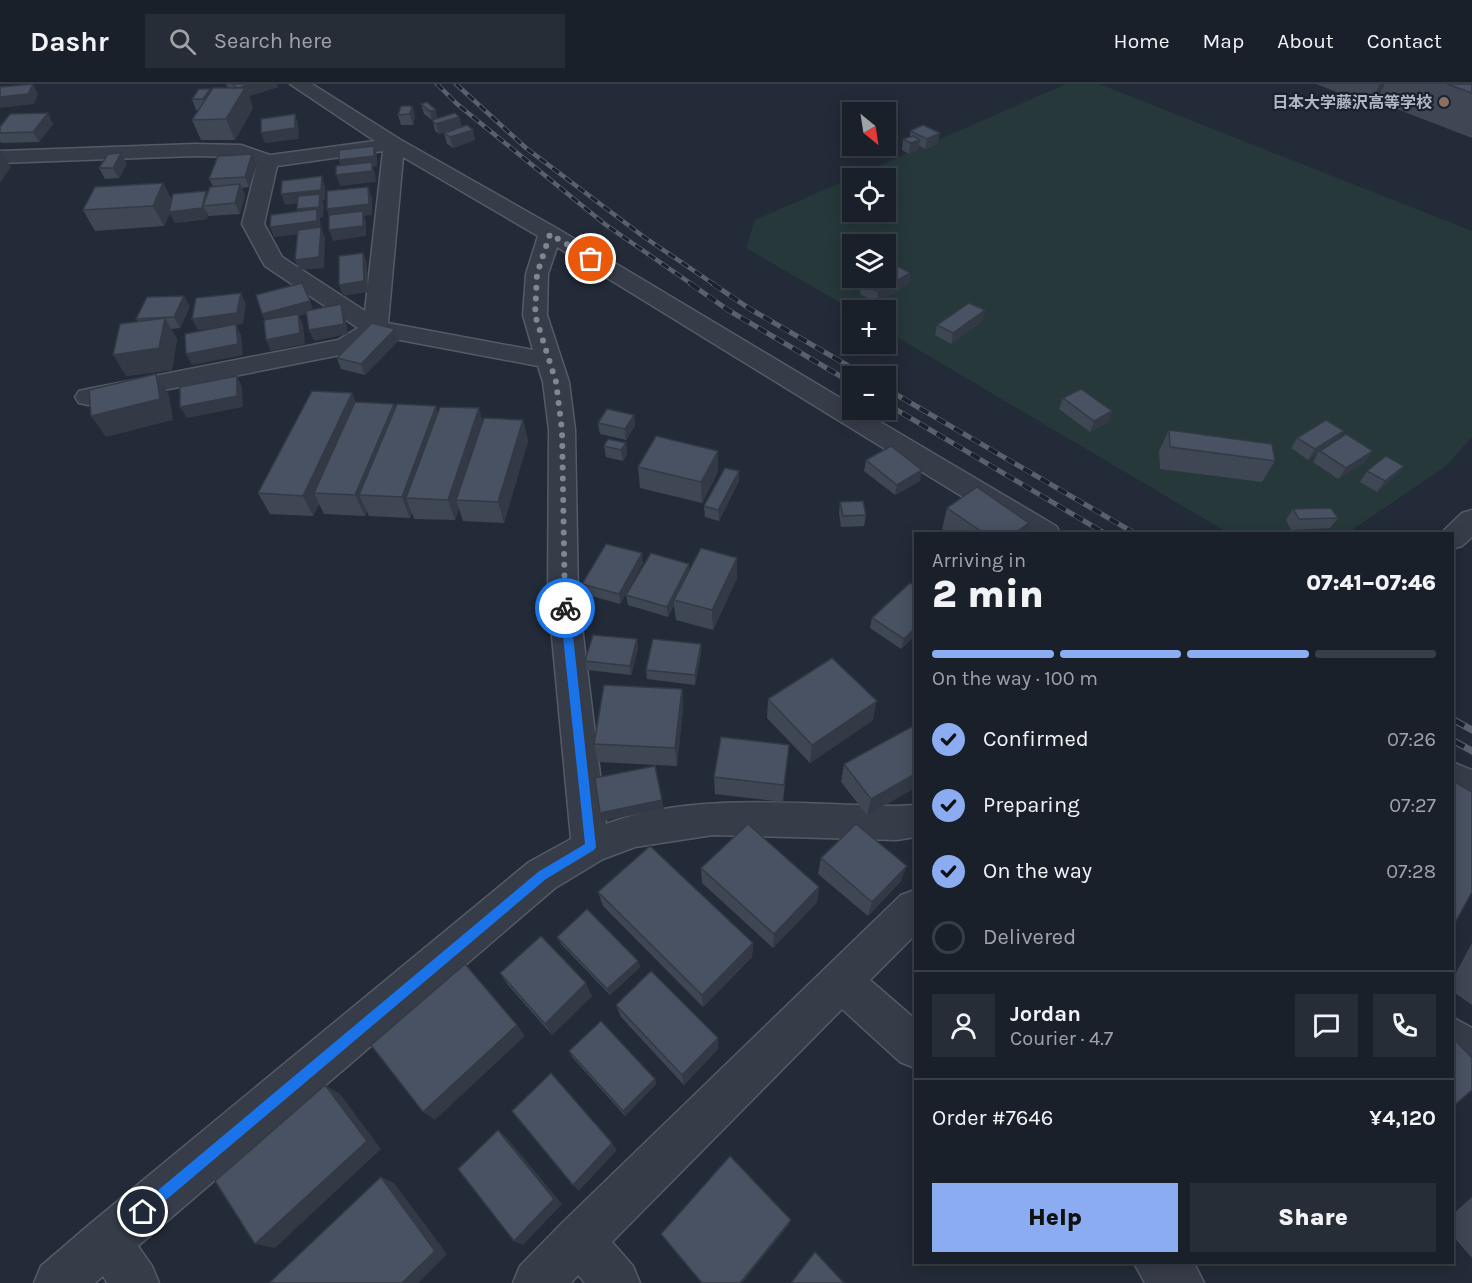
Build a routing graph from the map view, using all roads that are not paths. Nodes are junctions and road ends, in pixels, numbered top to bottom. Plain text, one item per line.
1 (299, 84) edge
2 (394, 144) junction
3 (0, 157) edge
4 (268, 161) junction
5 (550, 234) junction
6 (375, 328) junction
7 (548, 360) junction
8 (88, 397) edge
9 (1472, 520) edge
10 (1043, 532) edge
11 (1454, 536) edge
12 (1454, 778) edge
13 (1472, 789) edge
14 (914, 821) edge
15 (590, 847) junction
16 (914, 909) edge
17 (841, 981) junction
18 (1454, 1040) edge
19 (914, 1046) edge
20 (1472, 1057) edge
21 (579, 1240) junction
22 (107, 1241) junction
23 (1159, 1264) edge
24 (58, 1283) edge
25 (135, 1283) edge
26 (537, 1283) edge
27 (616, 1283) edge
28 (1180, 1283) edge

1 - 2 street
2 - 4 street
2 - 5 street
2 - 6 street
3 - 4 street
4 - 6 street
5 - 7 street
5 - 10 street
6 - 7 street
6 - 8 street
7 - 15 street
9 - 11 street
12 - 13 street
14 - 15 street
15 - 22 street
16 - 17 street
17 - 19 street
17 - 21 street
18 - 20 street
21 - 26 street
21 - 27 street
22 - 24 street
22 - 25 street
23 - 28 street

